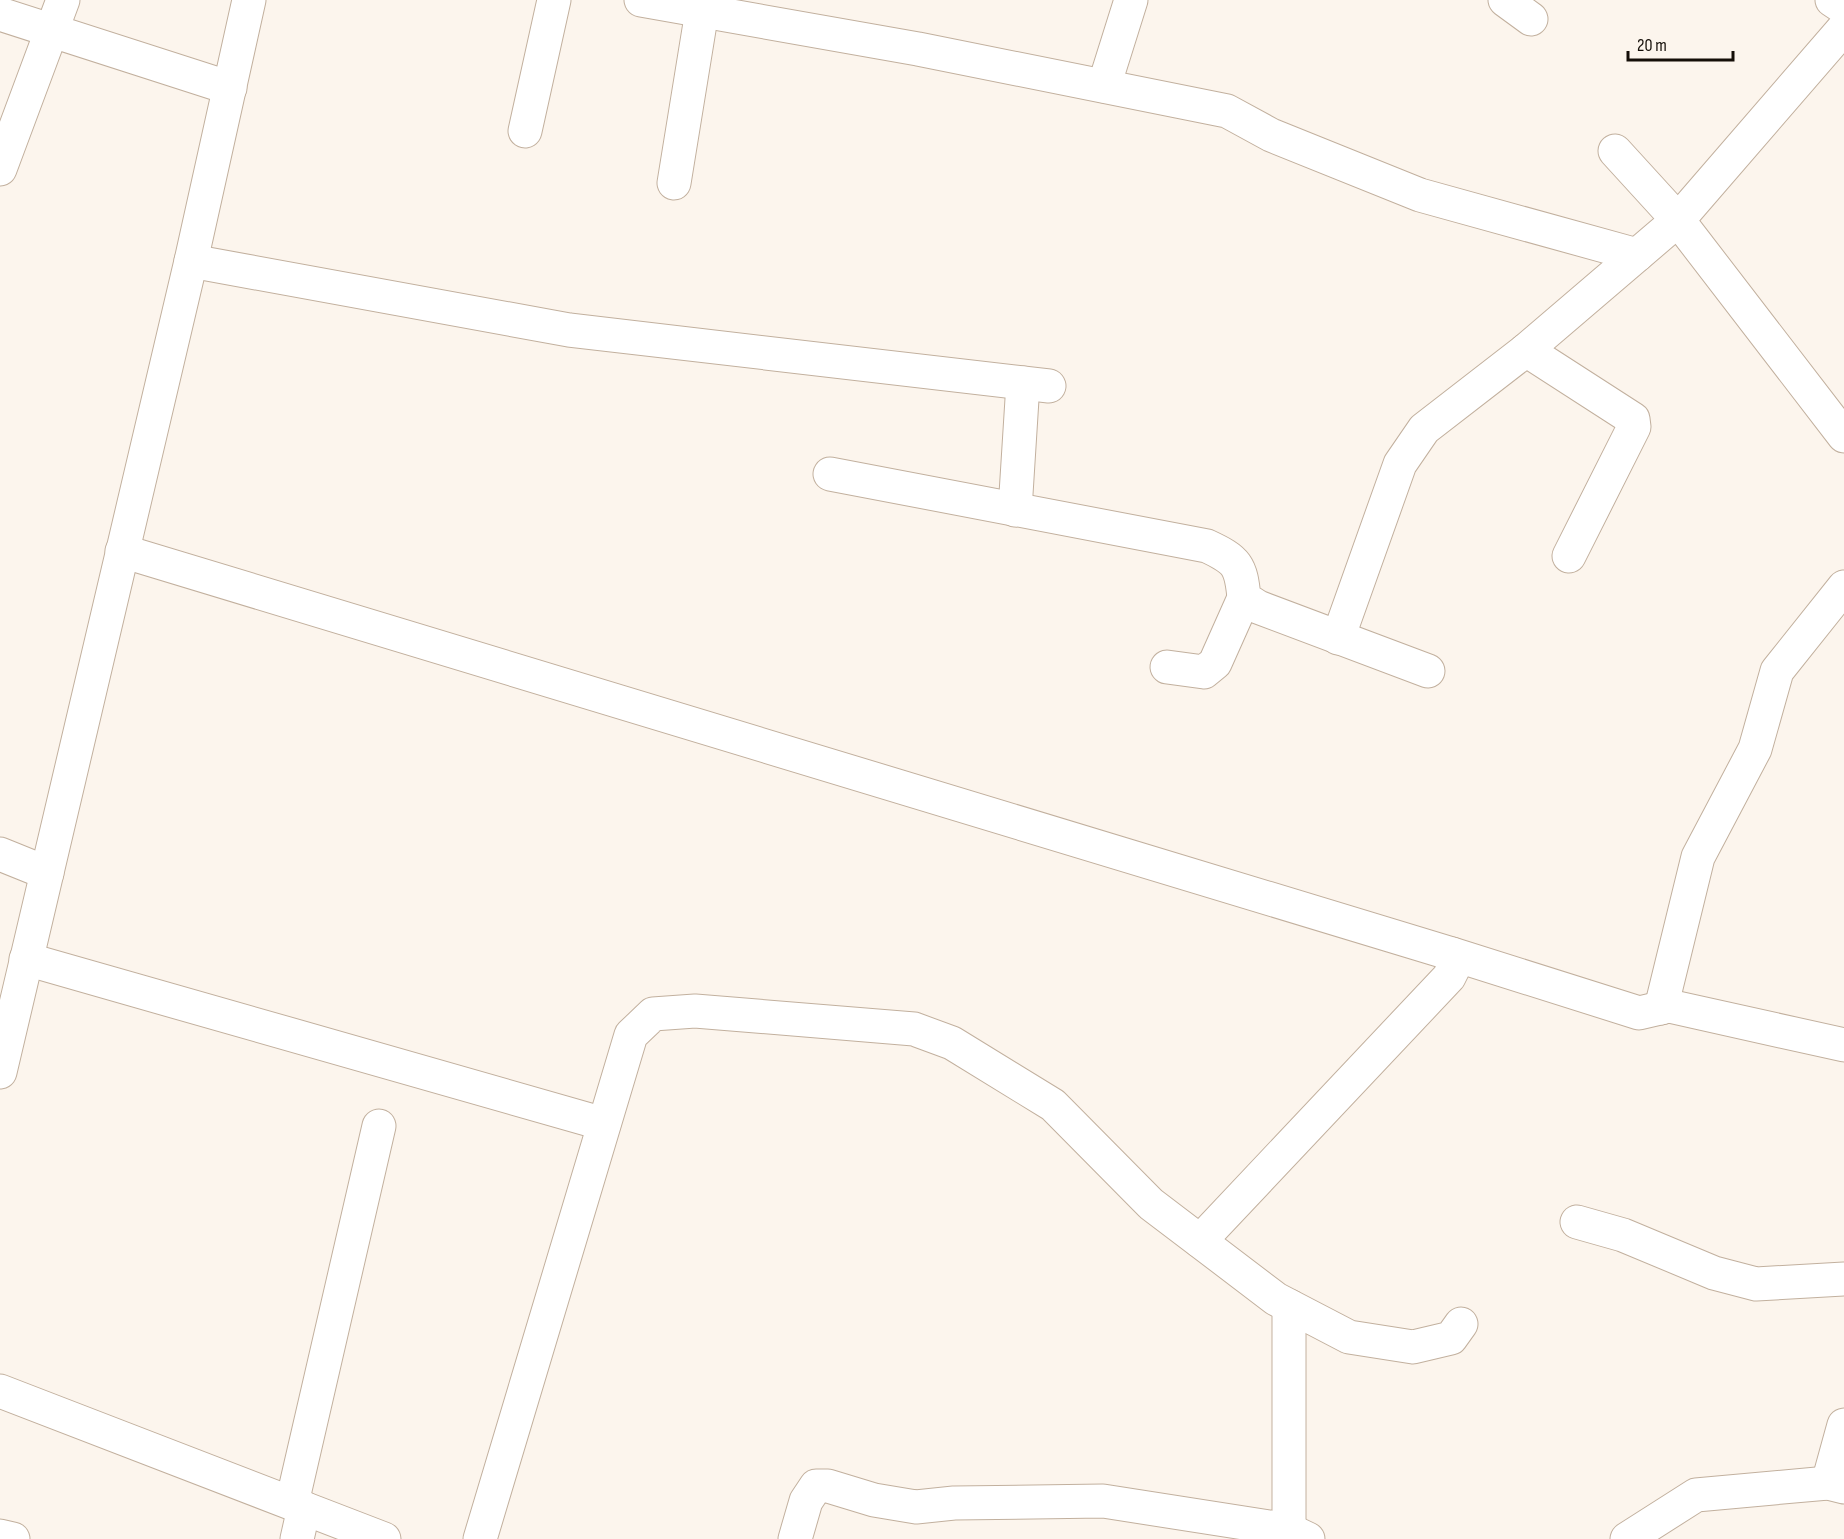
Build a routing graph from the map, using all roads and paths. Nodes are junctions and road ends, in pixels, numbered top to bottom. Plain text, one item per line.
1 (63, 0) edge
2 (249, 0) edge
3 (554, 0) edge
4 (641, 0) edge
5 (1131, 0) edge
6 (1505, 0) edge
7 (1832, 0) edge
8 (1844, 8) edge
9 (702, 10) junction
10 (0, 14) edge
11 (1531, 19) dead end
12 (1844, 28) edge
13 (51, 30) junction
14 (1104, 86) junction
15 (230, 88) junction
16 (525, 131) dead end
17 (1614, 151) dead end
18 (0, 169) edge
19 (674, 183) dead end
20 (1678, 220) junction
21 (1637, 255) junction
22 (191, 261) junction
23 (1526, 350) junction
24 (1844, 436) edge
25 (830, 474) dead end
26 (1015, 510) junction
27 (122, 551) junction
28 (1569, 556) dead end
29 (1844, 587) edge
30 (1244, 598) junction
31 (1338, 638) junction
32 (1167, 667) dead end
33 (1428, 671) dead end
34 (0, 854) edge
35 (46, 873) junction
36 (1452, 954) junction
37 (26, 958) junction
38 (1660, 1008) junction
39 (6, 1018) edge
40 (1844, 1045) edge
41 (0, 1072) edge
42 (604, 1124) junction
43 (379, 1126) dead end
44 (1577, 1222) dead end
45 (1200, 1242) junction
46 (1844, 1279) edge
47 (1289, 1306) junction
48 (1461, 1324) dead end
49 (0, 1391) edge
50 (1844, 1425) edge
51 (1836, 1485) edge
52 (298, 1517) edge
53 (1298, 1534) edge
54 (0, 1536) edge
55 (13, 1539) edge
56 (384, 1539) edge
57 (480, 1539) edge
58 (795, 1539) edge
59 (1628, 1539) edge

1 - 13 street
2 - 15 street
3 - 16 street
4 - 9 street
5 - 14 street
6 - 11 street
7 - 8 street
9 - 14 street
9 - 19 street
10 - 13 street
12 - 20 street
13 - 15 street
13 - 18 street
14 - 21 street
15 - 22 street
17 - 20 street
20 - 21 street
20 - 24 street
21 - 23 street
22 - 26 street
22 - 27 street
23 - 28 street
23 - 31 street
25 - 26 street
26 - 30 street
27 - 35 street
27 - 36 street
29 - 38 street
30 - 31 street
30 - 32 street
31 - 33 street
34 - 35 street
35 - 37 street
36 - 38 street
36 - 45 street
37 - 39 street
37 - 42 street
38 - 40 street
39 - 41 street
42 - 45 street
42 - 57 street
43 - 52 street
44 - 46 street
45 - 47 street
47 - 48 street
47 - 53 street
49 - 52 street
50 - 51 street
51 - 59 street
52 - 56 street
53 - 58 street
54 - 55 street

